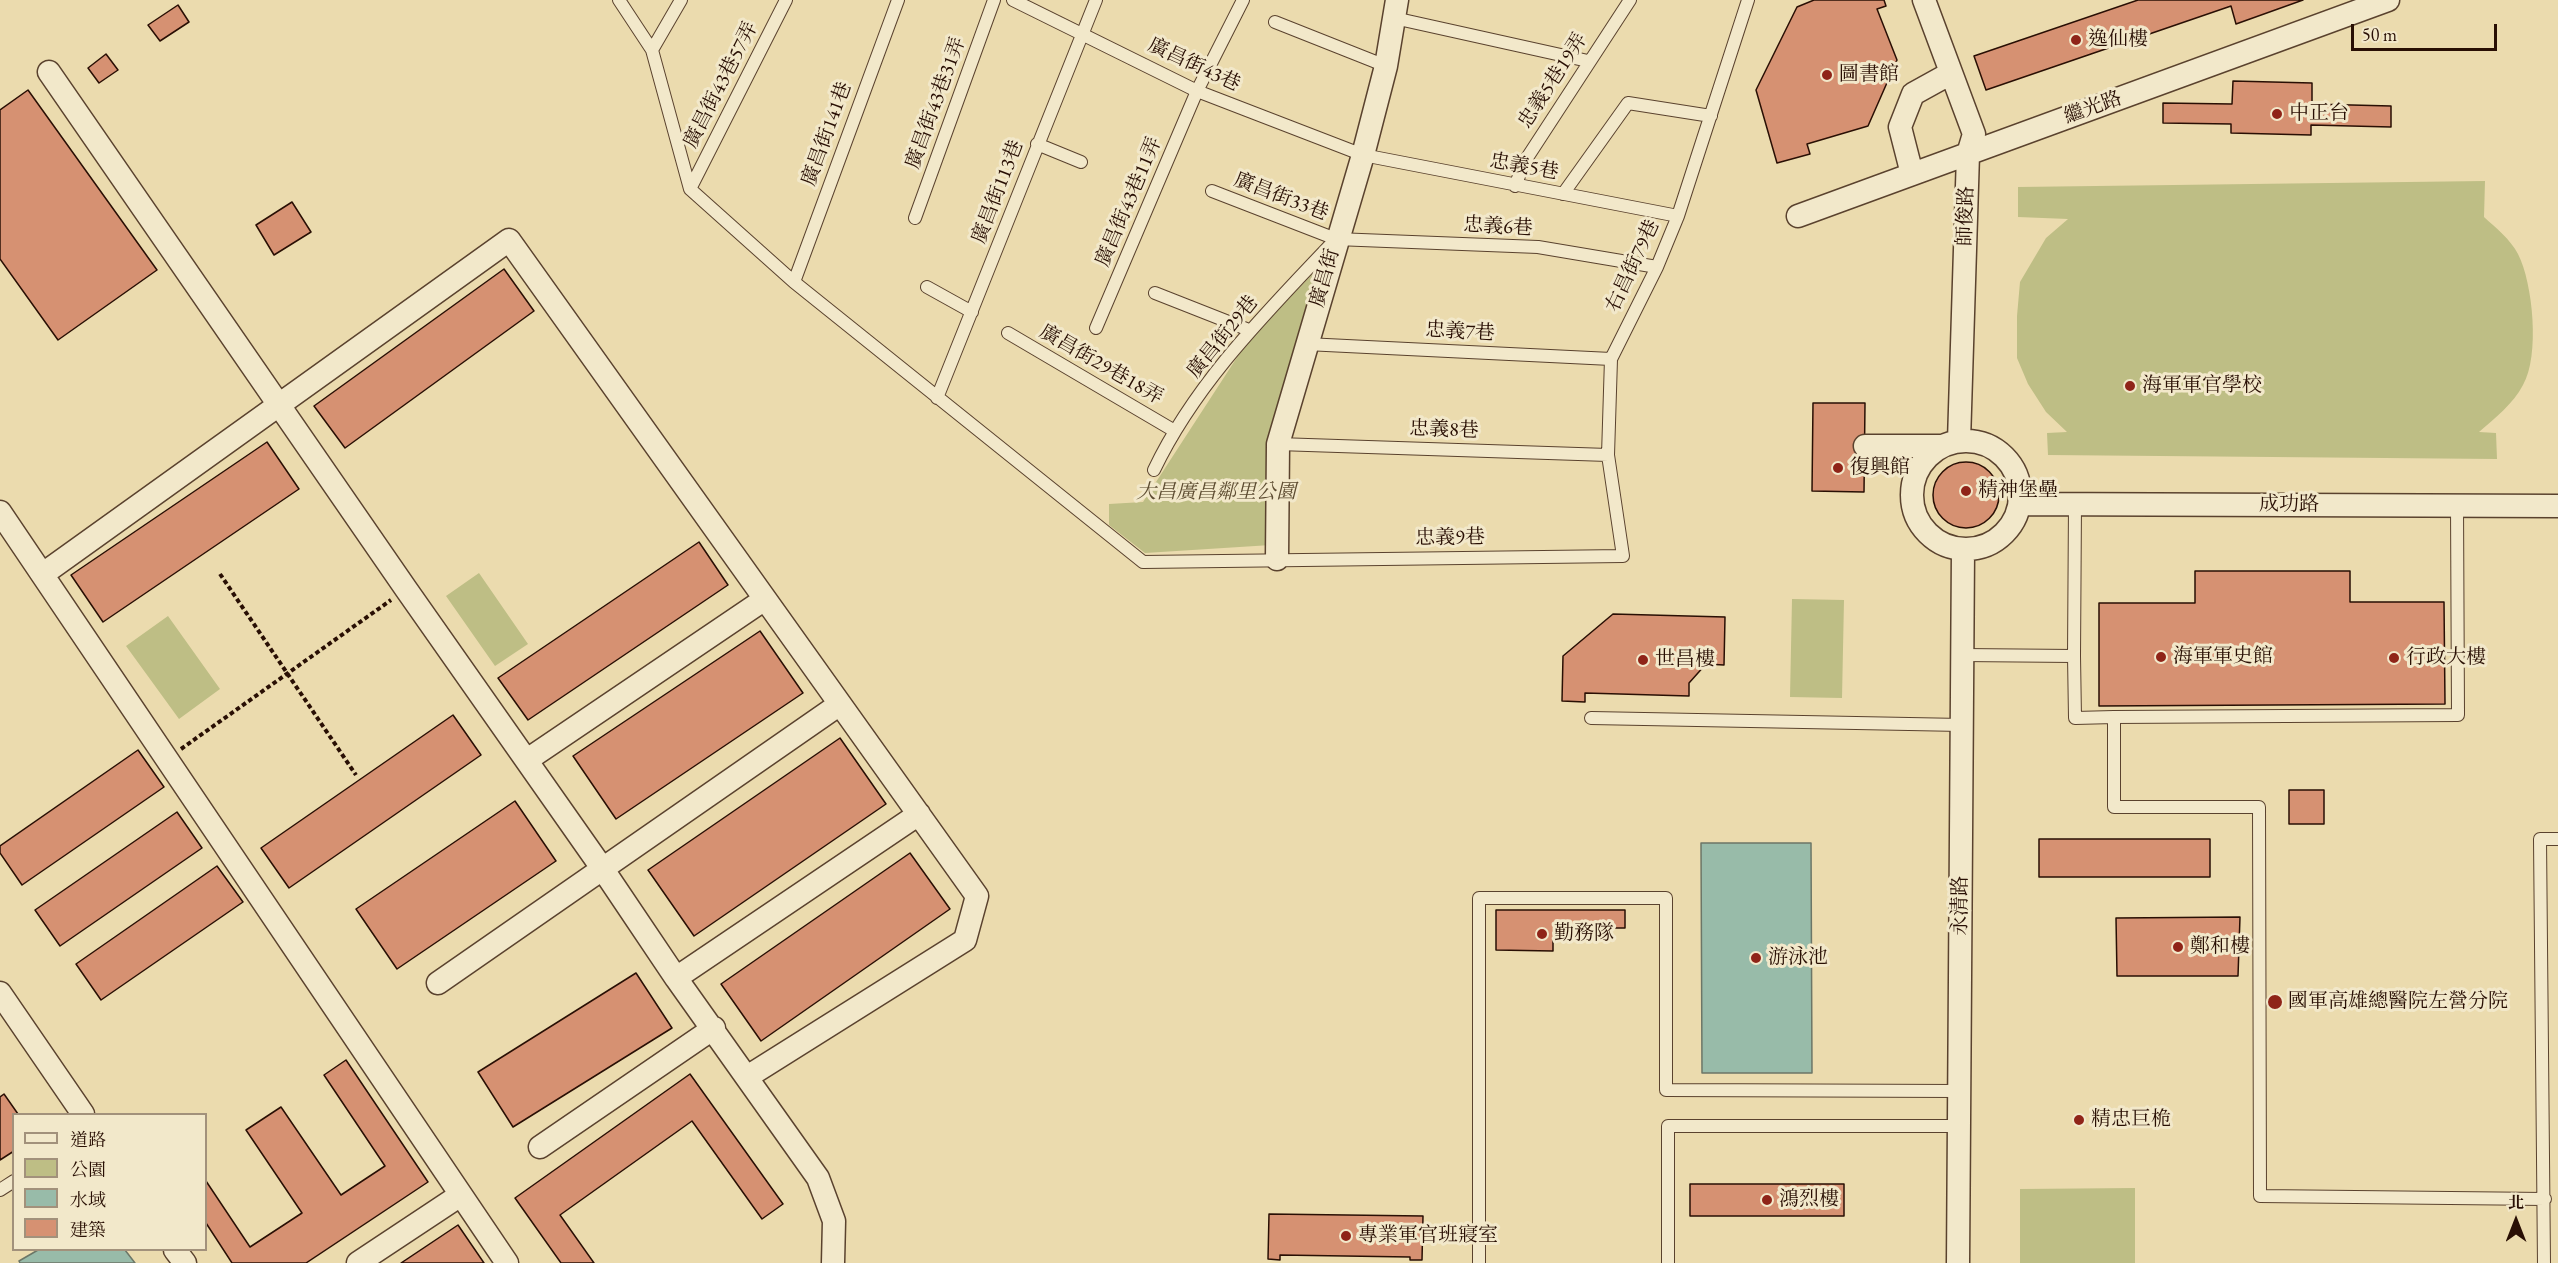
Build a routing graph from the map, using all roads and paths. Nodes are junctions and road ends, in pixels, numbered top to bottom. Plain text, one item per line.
1 (619, 0) edge
2 (681, 0) edge
3 (786, 0) edge
4 (898, 0) edge
5 (993, 0) edge
6 (1013, 0) edge
7 (1096, 0) edge
8 (1243, 0) edge
9 (1630, 0) edge
10 (1748, 0) edge
11 (1924, 0) edge
12 (2388, 0) edge
13 (1396, 9) edge
14 (1275, 22) dead end
15 (1083, 33) junction
16 (652, 50) junction
17 (1588, 62) junction
18 (1386, 66) junction
19 (49, 72) dead end
20 (1951, 73) junction
21 (1197, 91) junction
22 (1711, 116) junction
23 (1037, 144) junction
24 (1968, 154) junction
25 (1363, 155) junction
26 (1081, 162) dead end
27 (1912, 174) junction
28 (1515, 186) junction
29 (690, 189) junction
30 (1212, 191) dead end
31 (1563, 194) junction
32 (1678, 216) junction
33 (1798, 216) dead end
34 (915, 218) dead end
35 (1336, 239) junction
36 (1657, 267) junction
37 (794, 282) junction
38 (927, 287) dead end
39 (1155, 293) dead end
40 (972, 312) junction
41 (1096, 327) dead end
42 (1249, 330) junction
43 (1008, 333) dead end
44 (1306, 344) junction
45 (1611, 358) junction
46 (937, 398) junction
47 (279, 404) junction
48 (1173, 430) junction
49 (1278, 444) junction
50 (1950, 444) junction
51 (1865, 446) dead end
52 (1608, 455) junction
53 (1154, 470) dead end
54 (2020, 504) junction
55 (2075, 504) junction
56 (2457, 505) junction
57 (2558, 506) edge
58 (0, 512) edge
59 (1963, 550) junction
60 (1623, 556) joint
61 (1276, 559) junction
62 (43, 574) junction
63 (220, 574) dead end
64 (406, 589) junction
65 (765, 599) junction
66 (1962, 655) junction
67 (2074, 656) junction
68 (287, 674) junction
69 (840, 704) junction
70 (2114, 717) junction
71 (1592, 718) dead end
72 (1962, 725) junction
73 (167, 759) junction
74 (527, 760) junction
75 (356, 775) dead end
76 (919, 814) junction
77 (2558, 839) edge
78 (602, 868) junction
79 (676, 978) junction
80 (438, 983) dead end
81 (0, 993) edge
82 (714, 1028) junction
83 (747, 1077) junction
84 (1959, 1091) junction
85 (82, 1113) edge
86 (1959, 1126) junction
87 (540, 1147) dead end
88 (459, 1196) junction
89 (2545, 1199) junction
90 (176, 1251) edge
91 (185, 1263) edge
92 (358, 1263) edge
93 (507, 1263) edge
94 (834, 1263) edge
95 (1479, 1263) edge
96 (1668, 1263) edge
97 (1958, 1263) edge
98 (2544, 1263) edge

1 - 16 lane
2 - 16 lane
3 - 29 lane, 廣昌街43巷57弄
4 - 37 lane, 廣昌街141巷
5 - 34 lane, 廣昌街43巷31弄
6 - 15 lane, 廣昌街43巷
7 - 15 lane, 廣昌街113巷
8 - 21 lane, 廣昌街43巷11弄
9 - 17 lane, 忠義5巷19弄
10 - 22 lane, 右昌街79巷
11 - 20 street, 師俊路
12 - 24 street, 繼光路
13 - 17 lane
13 - 18 street, 廣昌街
14 - 18 lane
15 - 21 lane, 廣昌街43巷
15 - 23 lane, 廣昌街113巷
16 - 29 lane
17 - 28 lane, 忠義5巷19弄
18 - 25 street, 廣昌街
19 - 47 street
20 - 24 street, 師俊路
20 - 27 street
21 - 25 lane, 廣昌街43巷
21 - 41 lane, 廣昌街43巷11弄
22 - 31 lane
22 - 32 lane, 右昌街79巷
23 - 26 lane
23 - 40 lane, 廣昌街113巷
24 - 27 street, 繼光路
24 - 50 street, 師俊路
25 - 28 lane, 忠義5巷
25 - 35 street, 廣昌街
27 - 33 street, 繼光路
28 - 31 lane, 忠義5巷
29 - 37 lane, 忠義9巷
30 - 35 lane, 廣昌街33巷
31 - 32 lane, 忠義5巷
32 - 36 lane, 右昌街79巷
35 - 36 lane, 忠義6巷
35 - 42 lane, 廣昌街29巷
35 - 44 street, 廣昌街
36 - 45 lane, 右昌街79巷
37 - 46 lane, 忠義9巷
38 - 40 lane
39 - 42 lane
40 - 46 lane, 廣昌街113巷
42 - 48 lane, 廣昌街29巷
43 - 48 lane, 廣昌街29巷18弄
44 - 45 lane, 忠義7巷
44 - 49 street, 廣昌街
45 - 52 lane, 右昌街79巷
46 - 61 lane, 忠義9巷
47 - 62 street
47 - 64 street
47 - 65 street
48 - 53 lane, 廣昌街29巷
49 - 52 lane, 忠義8巷
49 - 61 street, 廣昌街
50 - 51 street
50 - 54 street
50 - 59 street
52 - 60 lane, 右昌街79巷
54 - 55 street, 成功路
54 - 59 street
55 - 56 street, 成功路
55 - 67 lane
56 - 57 street, 成功路
56 - 70 lane
58 - 62 street
59 - 66 street, 永清路
60 - 61 lane, 忠義9巷
62 - 73 street
63 - 68 path
64 - 68 path
64 - 74 street
65 - 69 street
65 - 74 street
66 - 67 lane
66 - 72 street, 永清路
67 - 70 lane
68 - 73 path
68 - 75 path
69 - 76 street
69 - 78 street
70 - 89 lane
71 - 72 lane
72 - 84 street, 永清路
73 - 88 street
74 - 78 street
76 - 79 street
76 - 83 street
77 - 89 lane
78 - 79 street
78 - 80 street
79 - 82 street
81 - 85 street
82 - 83 street
82 - 87 street
83 - 94 street
84 - 86 street, 永清路
84 - 95 lane
86 - 96 lane
86 - 97 street, 永清路
88 - 92 street
88 - 93 street
89 - 98 lane
90 - 91 street

